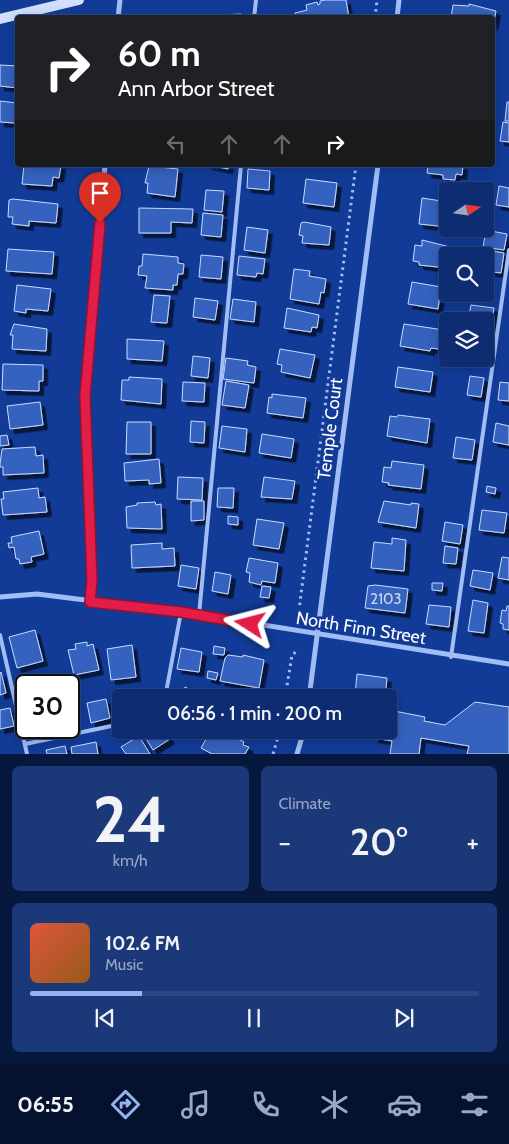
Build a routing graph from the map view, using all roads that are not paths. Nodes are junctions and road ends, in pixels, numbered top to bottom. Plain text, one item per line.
1 (78, 0) edge
2 (120, 0) edge
3 (256, 0) edge
4 (399, 0) edge
5 (15, 15) edge
6 (16, 15) edge
7 (118, 15) edge
8 (254, 15) edge
9 (397, 15) edge
10 (0, 19) edge
11 (104, 167) edge
12 (240, 167) edge
13 (378, 167) edge
14 (509, 250) edge
15 (0, 597) edge
16 (90, 602) junction
17 (181, 612) junction
18 (199, 615) junction
19 (0, 635) edge
20 (317, 635) junction
21 (451, 657) junction
22 (509, 664) edge
23 (167, 689) edge
24 (310, 689) edge
25 (112, 726) edge
26 (301, 739) edge
27 (25, 744) junction
28 (28, 754) edge
29 (297, 754) edge

1 - 6 main road
2 - 7 street
3 - 8 lane
4 - 9 street
5 - 10 main road
11 - 16 street
12 - 18 lane
13 - 20 street, Temple Court
14 - 21 lane
15 - 16 street, North Finn Street
16 - 17 street, North Finn Street
17 - 18 street, North Finn Street
17 - 23 lane
18 - 20 street, North Finn Street
19 - 27 lane
20 - 21 street, North Finn Street
20 - 24 street, Temple Court
21 - 22 street, North Finn Street
25 - 27 lane
26 - 29 street
27 - 28 lane

